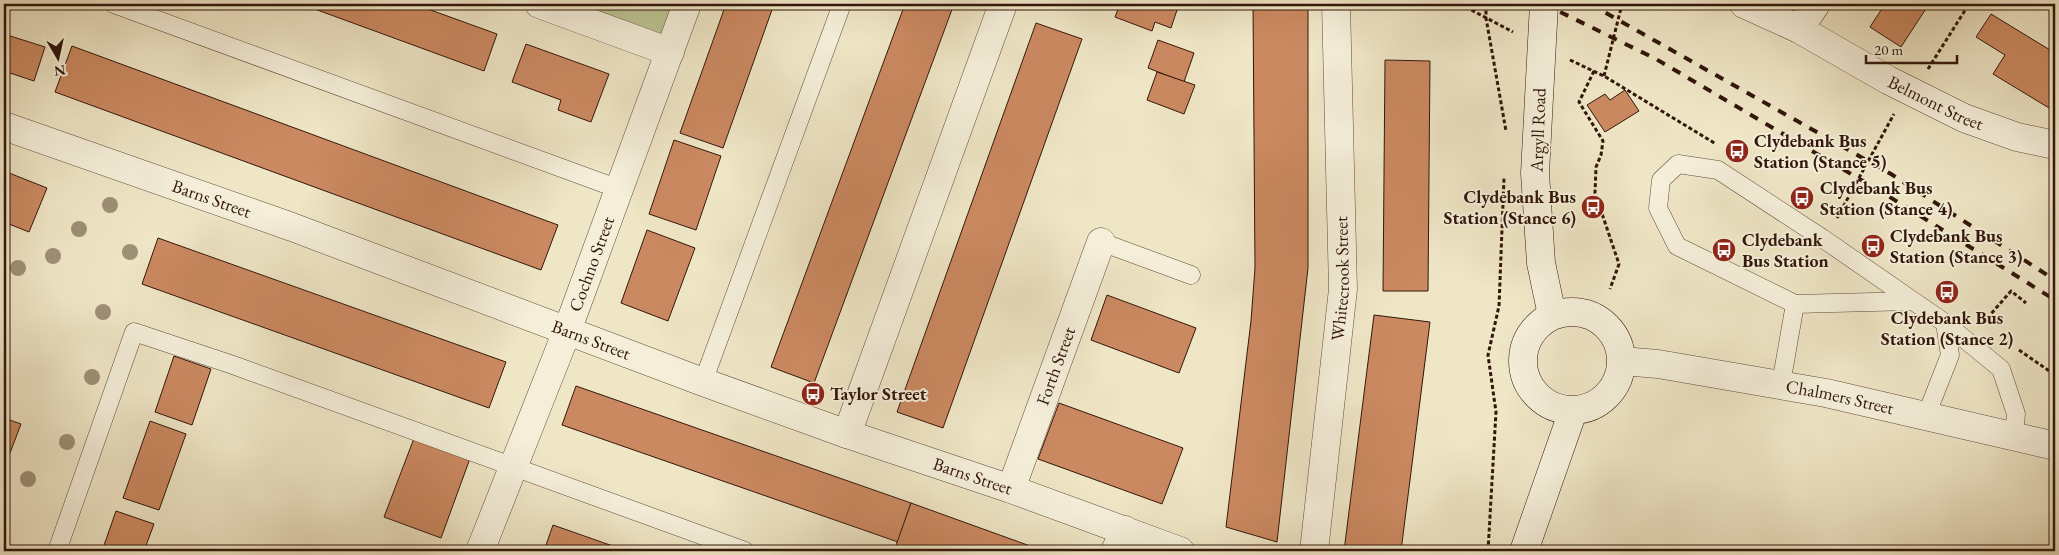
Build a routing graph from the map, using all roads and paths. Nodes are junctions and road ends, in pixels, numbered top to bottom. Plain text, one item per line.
1 (114, 4) edge
2 (539, 4) edge
3 (687, 4) edge
4 (842, 4) edge
5 (1003, 4) edge
6 (1336, 4) edge
7 (1460, 4) edge
8 (1486, 4) edge
9 (1544, 4) edge
10 (1622, 4) edge
11 (1744, 4) edge
12 (1816, 4) edge
13 (1969, 4) edge
14 (1486, 18) junction
15 (1799, 28) junction
16 (1541, 46) junction
17 (670, 52) junction
18 (1594, 71) junction
19 (1604, 76) junction
20 (1910, 91) junction
21 (4, 126) edge
22 (1505, 140) dead end
23 (2055, 145) edge
24 (1721, 147) dead end
25 (1504, 170) dead end
26 (619, 189) junction
27 (1829, 213) dead end
28 (1101, 242) joint
29 (1191, 274) dead end
30 (1610, 289) dead end
31 (1912, 301) junction
32 (2026, 303) dead end
33 (1795, 304) junction
34 (1552, 316) junction
35 (1945, 323) junction
36 (1982, 324) dead end
37 (567, 331) junction
38 (1622, 361) junction
39 (703, 382) junction
40 (1781, 384) junction
41 (1574, 411) junction
42 (1926, 416) junction
43 (847, 434) junction
44 (2014, 436) junction
45 (2055, 446) edge
46 (513, 468) junction
47 (1011, 489) junction
48 (1120, 540) edge
49 (57, 551) edge
50 (480, 551) edge
51 (745, 551) edge
52 (1180, 551) edge
53 (1314, 551) edge
54 (1488, 551) edge
55 (1524, 551) edge

1 - 26 lane
2 - 17 street
3 - 17 street, Cochno Street
4 - 39 lane
5 - 43 street
6 - 53 street, Whitecrook Street
7 - 14 path
8 - 14 path
9 - 16 street, Argyll Road
10 - 19 path
11 - 15 street, Belmont Street
12 - 15 street
13 - 20 path
14 - 16 path
14 - 22 path
15 - 20 street, Belmont Street
16 - 18 path
16 - 34 street, Argyll Road
17 - 26 street, Cochno Street
18 - 19 path
18 - 30 path
19 - 24 path
20 - 23 street, Belmont Street
20 - 27 path
21 - 37 street, Barns Street
25 - 54 path
26 - 37 street, Cochno Street
28 - 29 lane
28 - 47 street, Forth Street
31 - 33 lane
31 - 33 lane
31 - 35 lane
32 - 36 path
33 - 40 lane
34 - 38 street
34 - 41 street
35 - 42 lane
35 - 44 lane
37 - 39 street, Barns Street
37 - 46 street, Cochno Street
38 - 40 street, Chalmers Street
38 - 41 street
39 - 43 street, Barns Street
40 - 42 street, Chalmers Street
41 - 55 street
42 - 44 street, Chalmers Street
43 - 47 street, Barns Street
44 - 45 street, Chalmers Street
46 - 49 lane
46 - 50 street, Cochno Street
46 - 51 lane
47 - 48 street, Barns Street
48 - 52 street, Barns Street

